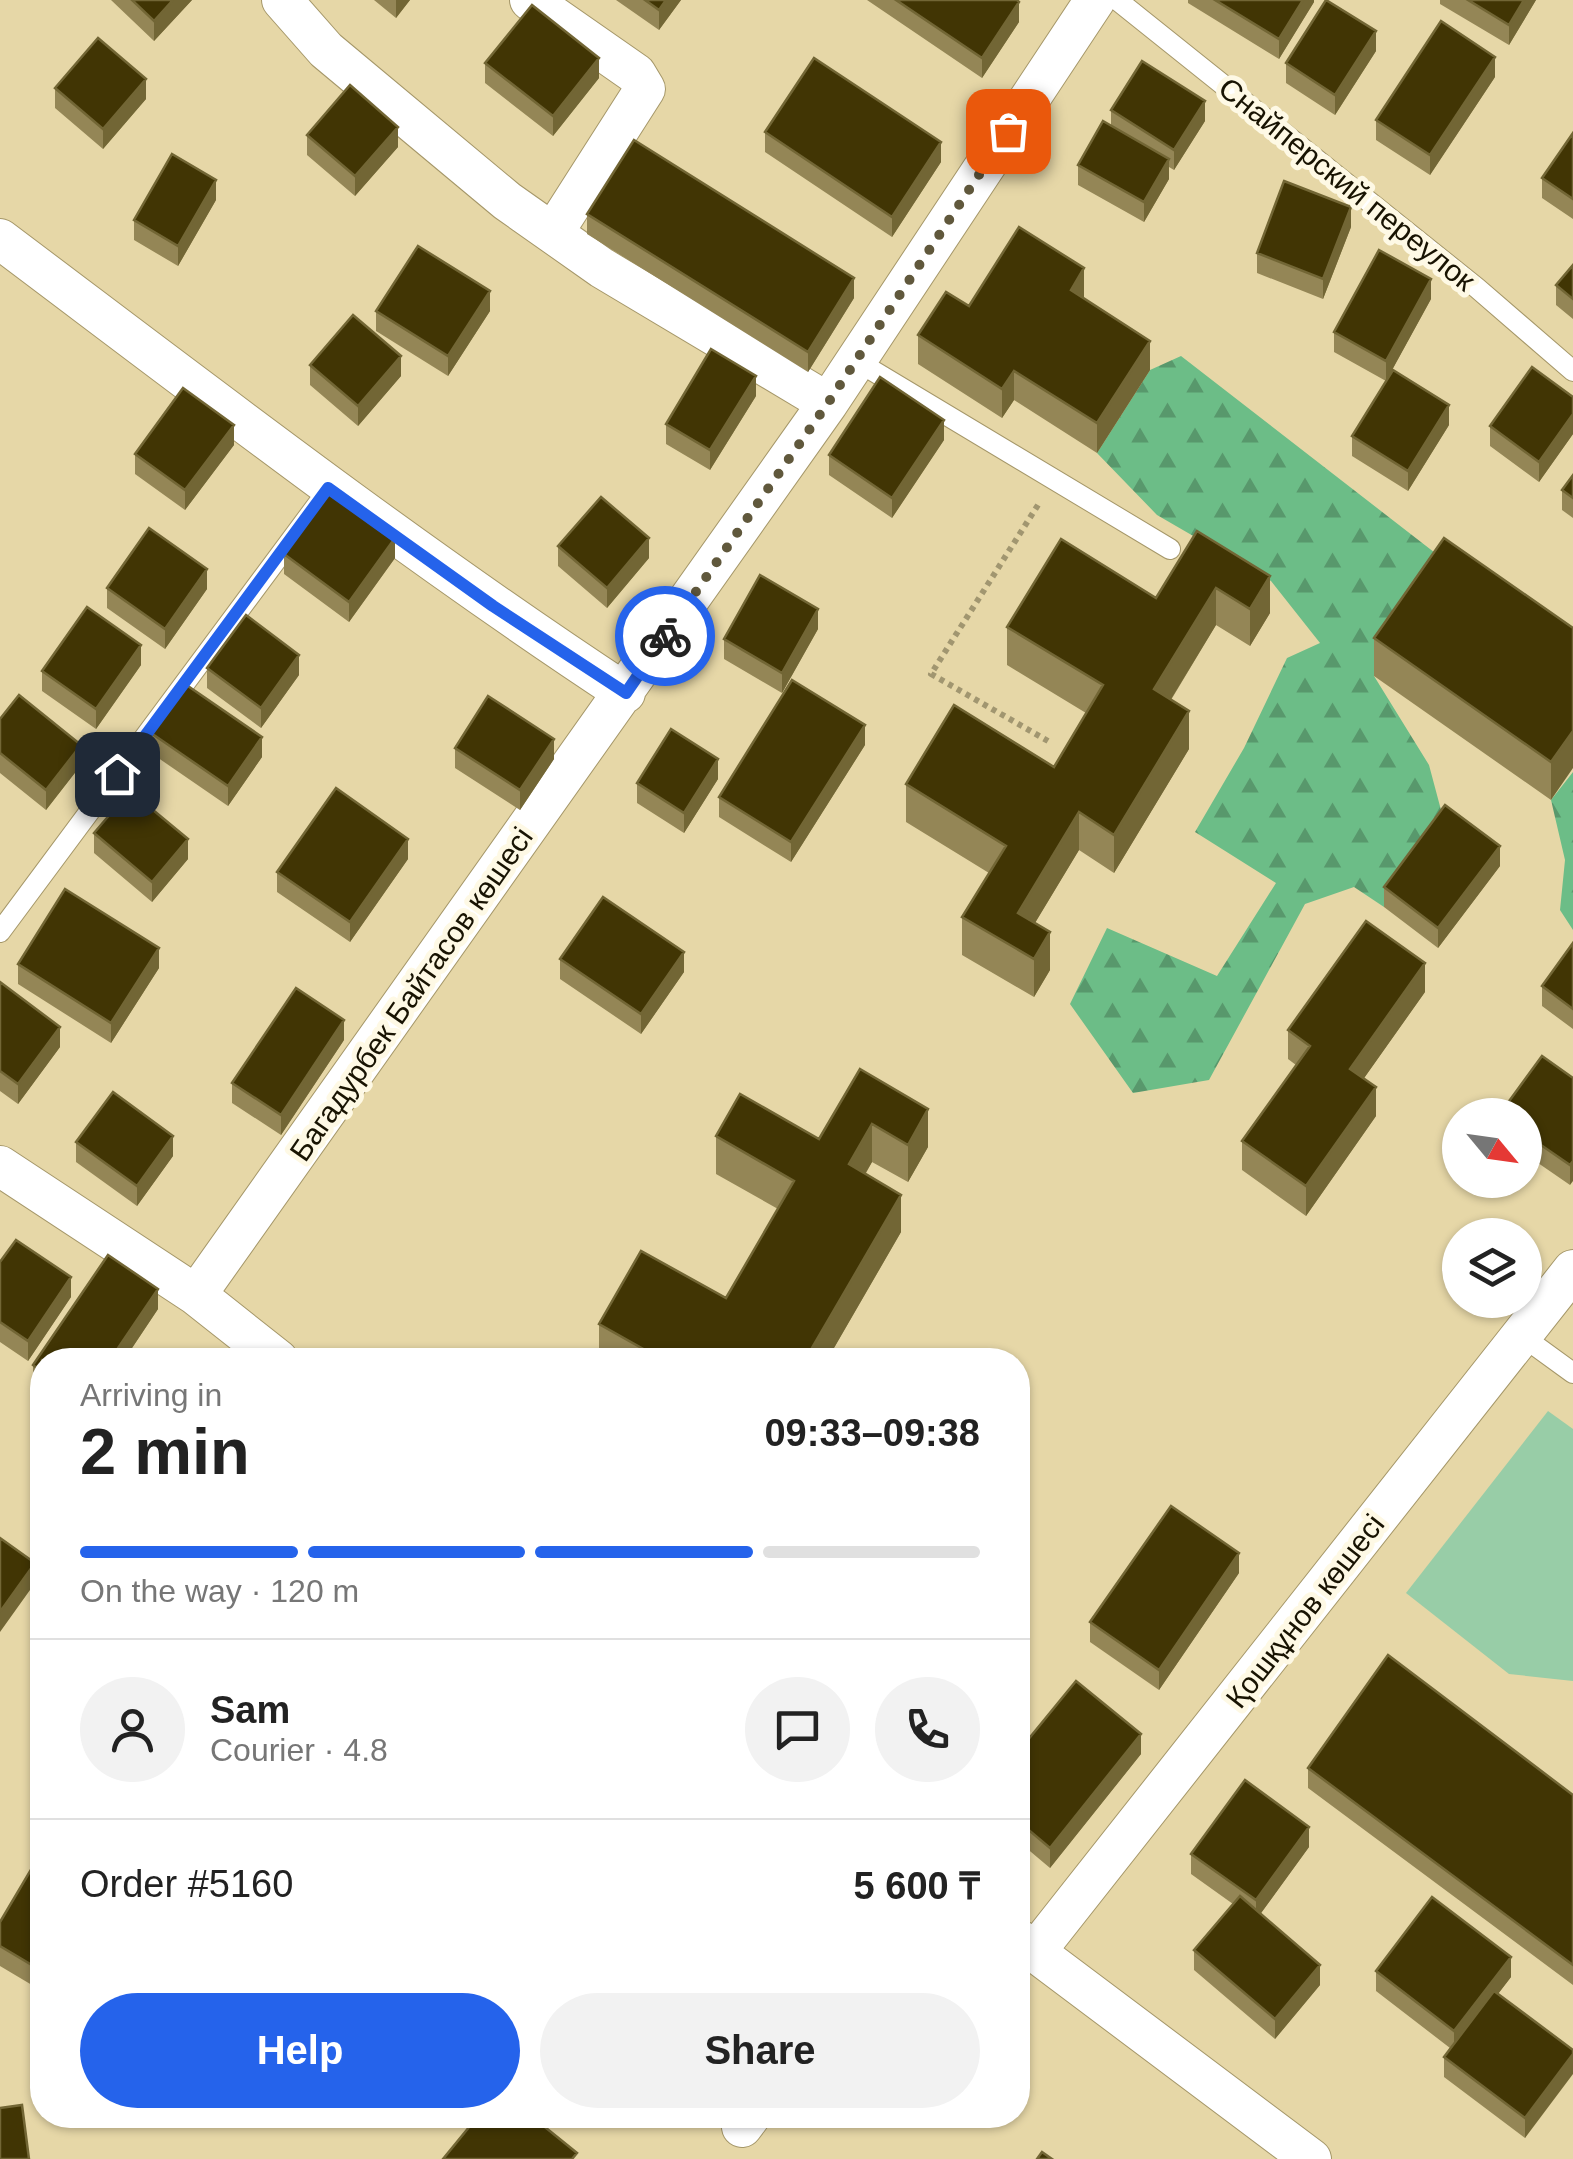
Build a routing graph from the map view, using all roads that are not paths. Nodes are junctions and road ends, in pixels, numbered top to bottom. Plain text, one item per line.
1 (282, 0) edge
2 (530, 0) edge
3 (1095, 0) edge
4 (1117, 0) edge
5 (553, 233) junction
6 (0, 238) edge
7 (856, 360) junction
8 (1573, 371) edge
9 (828, 403) junction
10 (328, 488) junction
11 (1170, 549) dead end
12 (626, 693) junction
13 (0, 932) edge
14 (0, 1166) edge
15 (1573, 1270) edge
16 (196, 1296) junction
17 (1522, 1336) junction
18 (263, 1348) edge
19 (1573, 1373) edge
20 (1030, 1941) edge
21 (1030, 1949) edge
22 (1311, 2159) edge

1 - 5 street
2 - 5 street
3 - 7 street, Багадурбек Байтасов көшесі
4 - 8 lane, Снайперский переулок
5 - 9 street
6 - 10 street
7 - 9 street, Багадурбек Байтасов көшесі
7 - 11 lane
9 - 12 street, Багадурбек Байтасов көшесі
10 - 12 street
10 - 13 lane
12 - 16 street, Багадурбек Байтасов көшесі
14 - 16 street
15 - 17 street, Қошқұнов көшесі
16 - 18 street
17 - 19 lane
17 - 20 street, Қошқұнов көшесі
21 - 22 street

